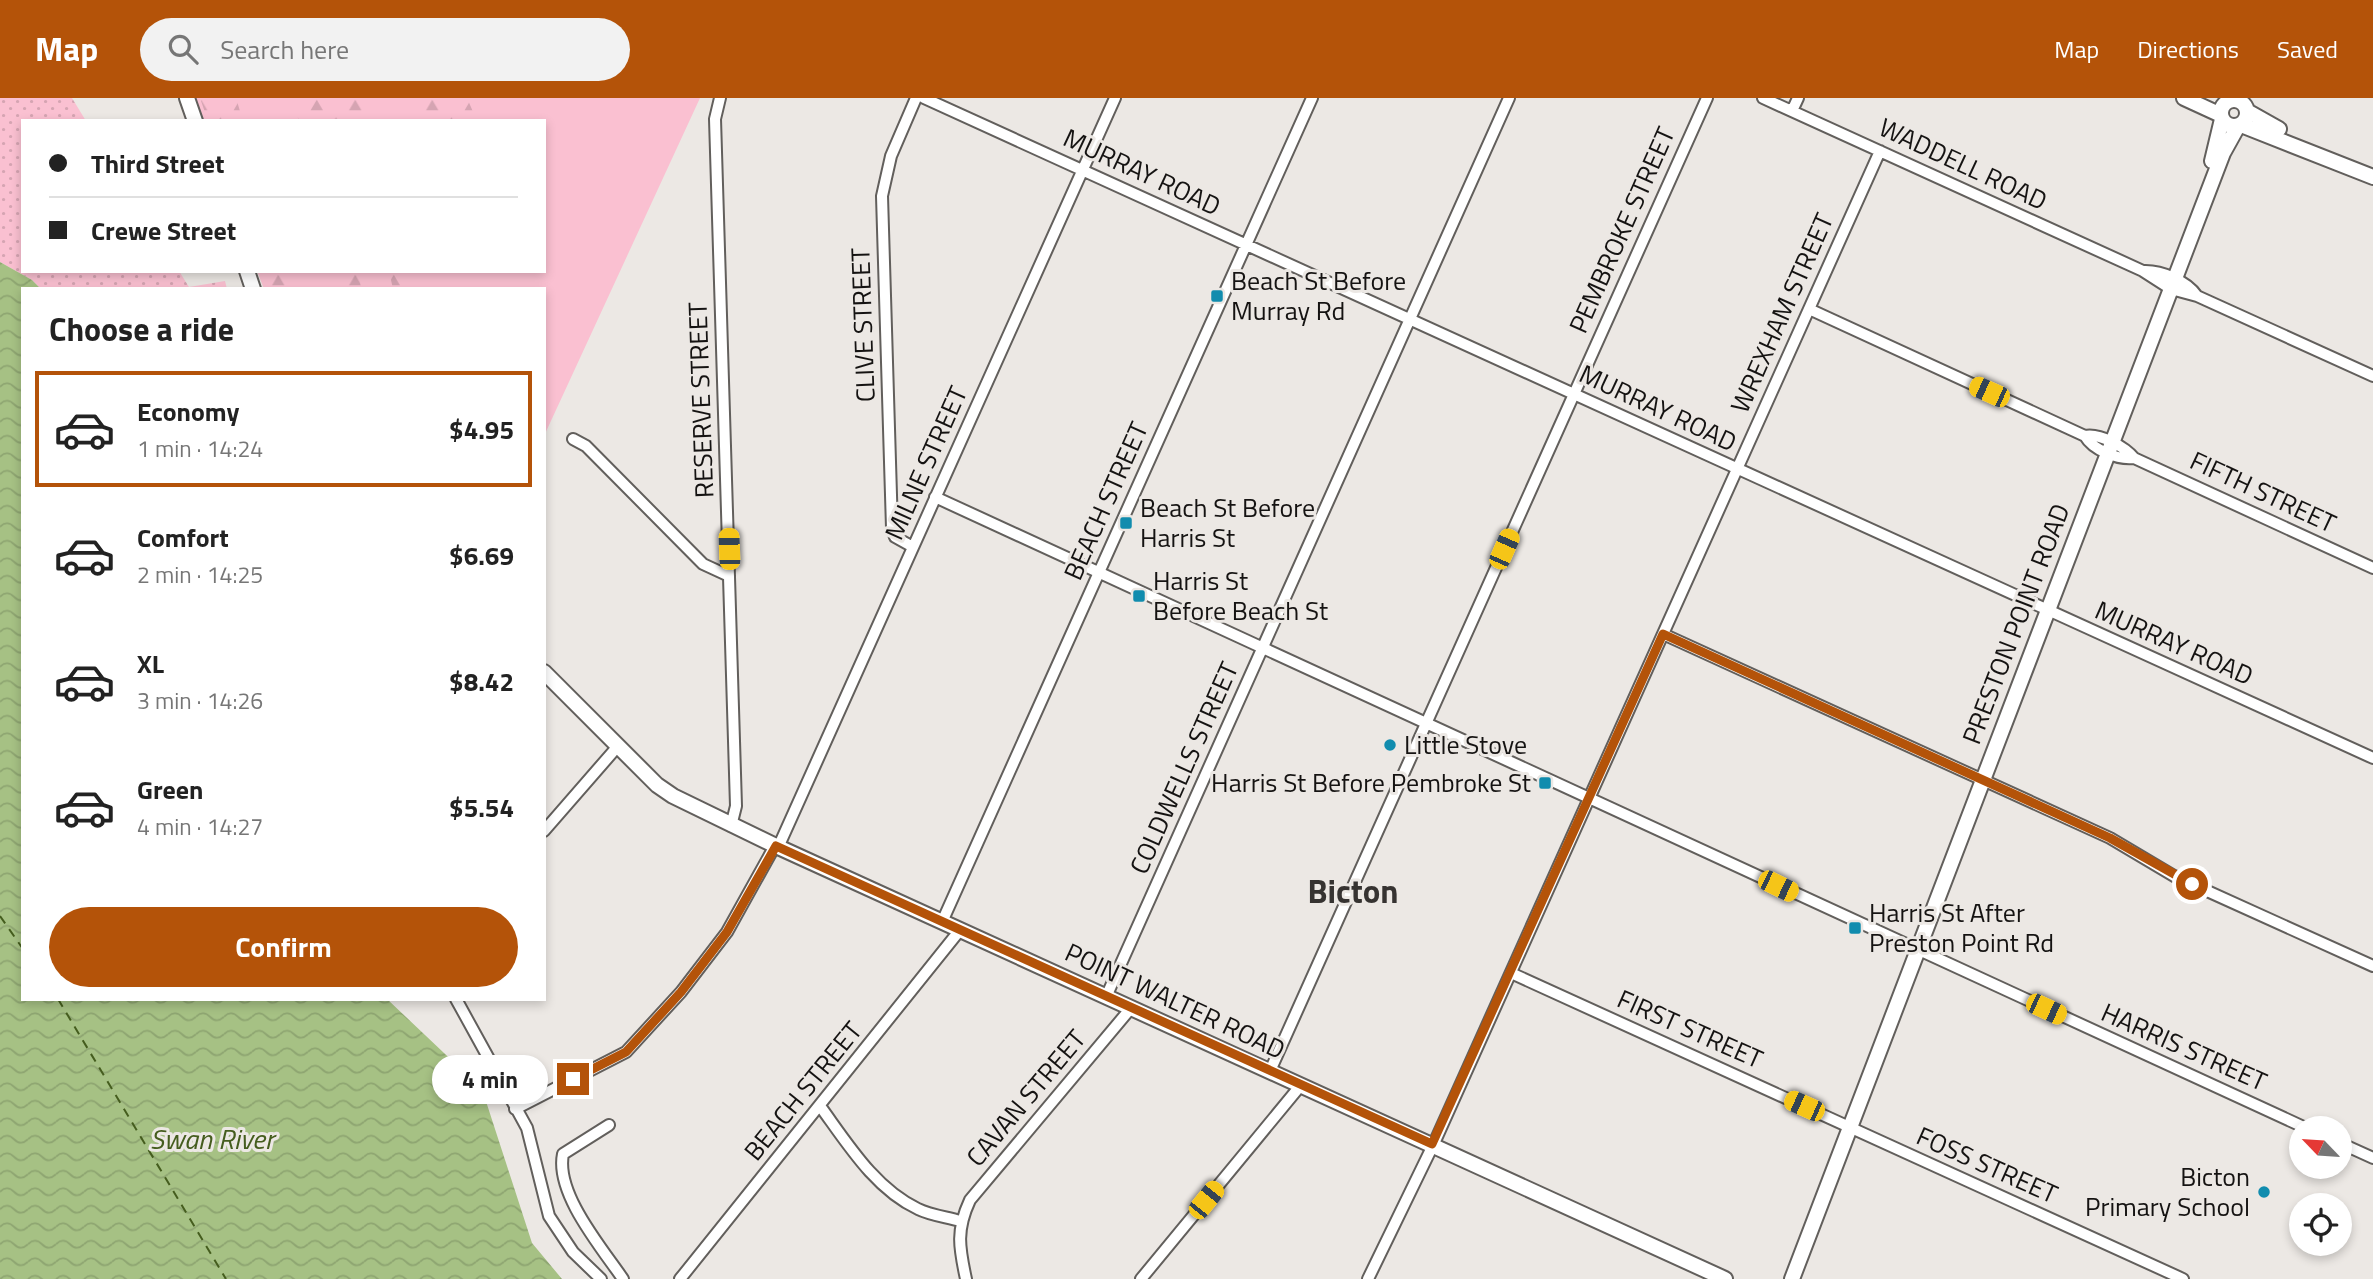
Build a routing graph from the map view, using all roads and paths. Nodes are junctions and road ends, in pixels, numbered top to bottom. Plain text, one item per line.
1 (187, 98) edge
2 (720, 98) edge
3 (916, 98) edge
4 (924, 98) edge
5 (1115, 98) edge
6 (1312, 98) edge
7 (1509, 98) edge
8 (1707, 98) edge
9 (1763, 98) edge
10 (1798, 98) edge
11 (2185, 98) edge
12 (2212, 98) edge
13 (2230, 100) edge
14 (2247, 105) edge
15 (1792, 111) junction
16 (2222, 117) junction
17 (194, 119) edge
18 (2239, 125) junction
19 (1880, 151) junction
20 (2338, 161) junction
21 (1083, 170) junction
22 (2373, 177) edge
23 (1246, 245) junction
24 (2170, 283) junction
25 (1809, 309) junction
26 (1410, 319) junction
27 (2373, 376) edge
28 (1574, 394) junction
29 (573, 439) dead end
30 (2109, 447) junction
31 (1737, 469) junction
32 (935, 497) junction
33 (913, 547) junction
34 (2373, 568) edge
35 (1099, 572) junction
36 (729, 576) junction
37 (2047, 610) junction
38 (1663, 634) junction
39 (1262, 648) junction
40 (546, 674) edge
41 (1426, 722) junction
42 (618, 746) junction
43 (2373, 758) edge
44 (1983, 781) junction
45 (1589, 799) junction
46 (731, 826) junction
47 (546, 829) edge
48 (776, 846) junction
49 (942, 922) junction
50 (960, 930) junction
51 (1919, 951) junction
52 (2373, 966) edge
53 (1511, 973) junction
54 (1107, 997) junction
55 (457, 1001) edge
56 (1131, 1008) junction
57 (1270, 1071) junction
58 (1301, 1085) junction
59 (820, 1106) junction
60 (514, 1109) junction
61 (2289, 1120) edge
62 (609, 1125) dead end
63 (1853, 1128) junction
64 (1432, 1144) junction
65 (2352, 1148) edge
66 (2373, 1158) edge
67 (960, 1221) junction
68 (601, 1279) edge
69 (622, 1279) edge
70 (680, 1279) edge
71 (965, 1279) edge
72 (1141, 1279) edge
73 (1368, 1279) edge
74 (1725, 1279) edge
75 (1792, 1279) edge
76 (1802, 1279) edge
77 (2183, 1279) edge

1 - 17 street
2 - 36 street, RESERVE STREET
3 - 33 street, CLIVE STREET
4 - 21 street, MURRAY ROAD
5 - 21 street, MILNE STREET
6 - 23 street, BEACH STREET
7 - 26 street, COLDWELLS STREET
8 - 28 street, PEMBROKE STREET
9 - 15 street, WADDELL ROAD
10 - 15 street
11 - 16 street
12 - 13 street
13 - 14 street
13 - 16 street, PRESTON POINT ROAD
14 - 18 street, PRESTON POINT ROAD
14 - 20 street
15 - 19 street, WADDELL ROAD
16 - 18 street
16 - 24 street, PRESTON POINT ROAD
18 - 20 street
18 - 24 street, PRESTON POINT ROAD
19 - 24 street, WADDELL ROAD
19 - 25 street, WREXHAM STREET
20 - 22 street
21 - 23 street, MURRAY ROAD
21 - 32 street, MILNE STREET
23 - 26 street, MURRAY ROAD
23 - 35 street, BEACH STREET
24 - 27 street, WADDELL ROAD
24 - 30 street, PRESTON POINT ROAD
25 - 30 street, FIFTH STREET
25 - 31 street, WREXHAM STREET
26 - 28 street, MURRAY ROAD
26 - 39 street, COLDWELLS STREET
28 - 31 street, MURRAY ROAD
28 - 41 street, PEMBROKE STREET
29 - 36 street
30 - 34 street, FIFTH STREET
30 - 37 street, PRESTON POINT ROAD
31 - 37 street, MURRAY ROAD
31 - 38 street, WREXHAM STREET
32 - 33 street, MILNE STREET
32 - 35 street, HARRIS STREET
33 - 48 street, MILNE STREET
35 - 39 street, HARRIS STREET
35 - 49 street, BEACH STREET
36 - 46 street, RESERVE STREET
37 - 43 street, MURRAY ROAD
37 - 44 street, PRESTON POINT ROAD
38 - 44 street
38 - 45 street, WREXHAM STREET
39 - 41 street, HARRIS STREET
39 - 54 street, COLDWELLS STREET
40 - 42 street, POINT WALTER ROAD
41 - 45 street, HARRIS STREET
41 - 57 street, PEMBROKE STREET
42 - 46 street, POINT WALTER ROAD
42 - 47 street
44 - 51 street, PRESTON POINT ROAD
44 - 52 street
45 - 51 street, HARRIS STREET
45 - 53 street, WREXHAM STREET
46 - 48 street, POINT WALTER ROAD
48 - 49 street, POINT WALTER ROAD
48 - 60 street, MILNE STREET
49 - 50 street, POINT WALTER ROAD
50 - 54 street, POINT WALTER ROAD
50 - 59 street, BEACH STREET
51 - 61 street, HARRIS STREET
51 - 63 street, PRESTON POINT ROAD
53 - 63 street, FIRST STREET
53 - 64 street, WREXHAM STREET
54 - 56 street, POINT WALTER ROAD
55 - 60 street
56 - 57 street, POINT WALTER ROAD
56 - 67 street, CAVAN STREET
57 - 58 street, POINT WALTER ROAD
58 - 64 street, POINT WALTER ROAD
58 - 72 street
59 - 67 street
59 - 70 street, BEACH STREET
60 - 68 street
62 - 69 street
63 - 75 street, PRESTON POINT ROAD
63 - 76 street, PRESTON POINT ROAD
63 - 77 street, FOSS STREET
64 - 73 street, WREXHAM STREET
64 - 74 street, POINT WALTER ROAD
65 - 66 street
67 - 71 street

